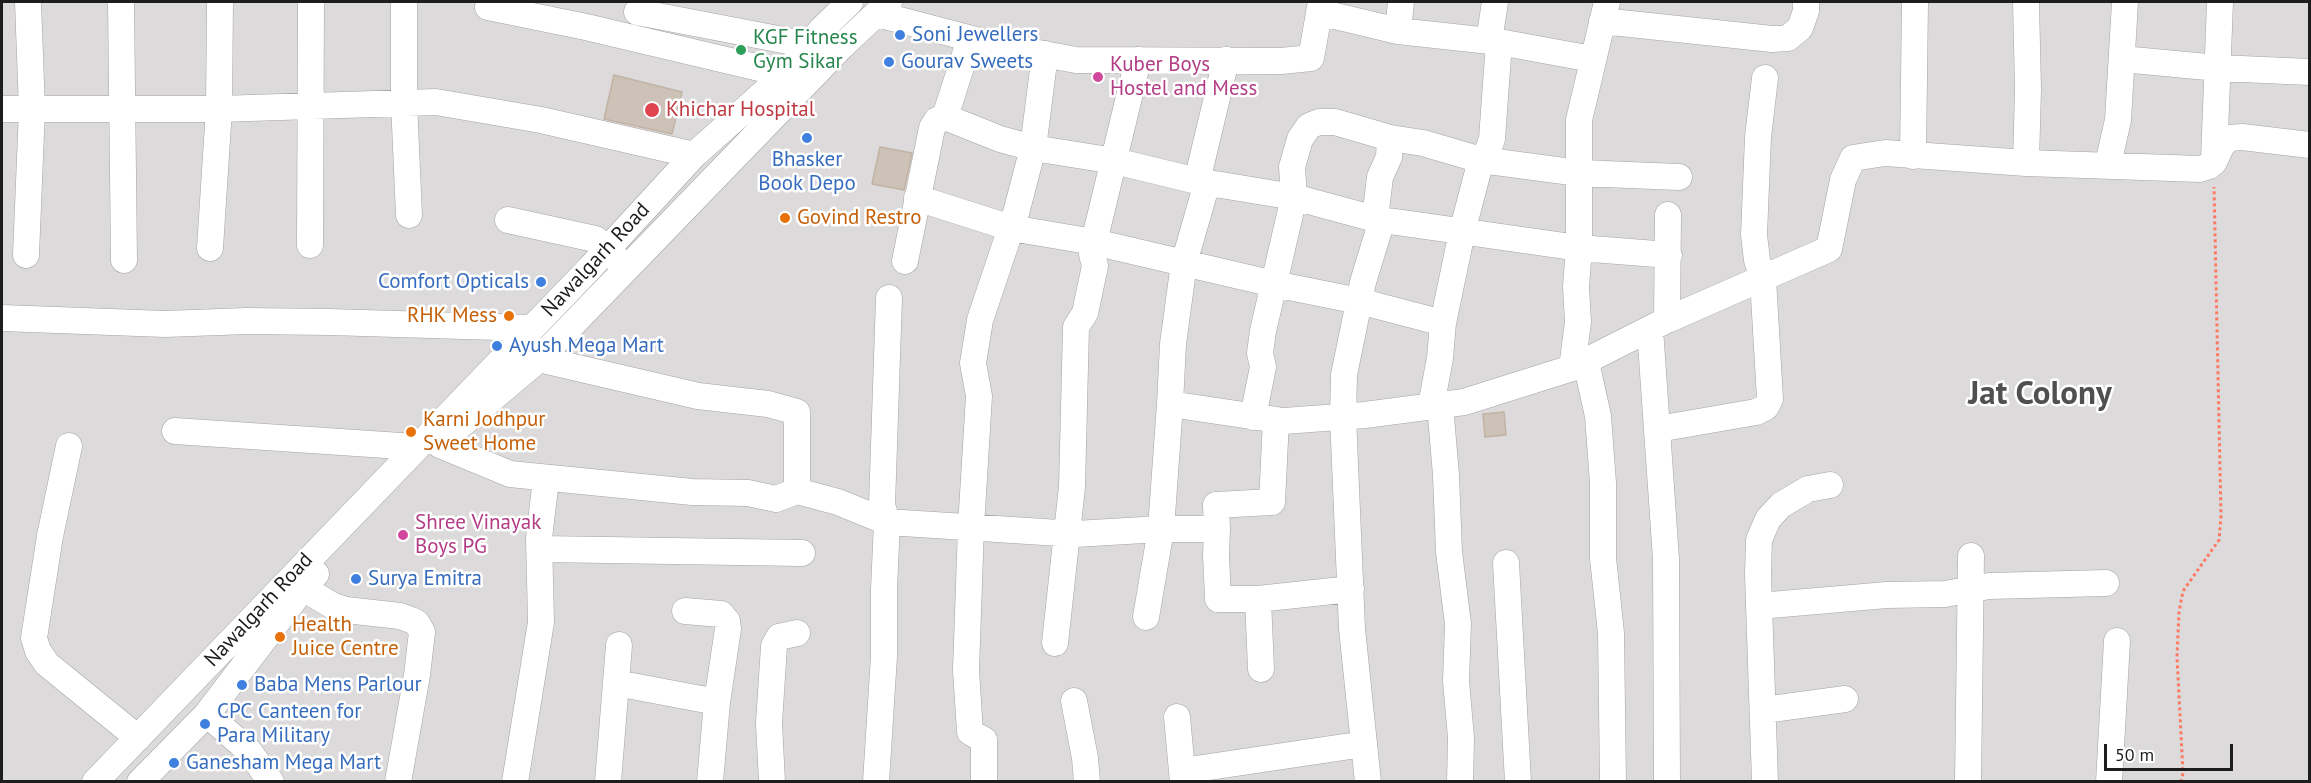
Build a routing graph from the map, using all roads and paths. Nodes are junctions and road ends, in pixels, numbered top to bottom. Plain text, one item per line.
1 (28, 2) edge
2 (121, 2) edge
3 (220, 2) edge
4 (311, 2) edge
5 (404, 2) edge
6 (849, 2) edge
7 (1401, 2) edge
8 (1495, 2) edge
9 (1806, 2) edge
10 (1915, 2) edge
11 (2026, 2) edge
12 (2125, 2) edge
13 (2220, 2) edge
14 (488, 7) dead end
15 (1320, 7) edge
16 (883, 8) edge
17 (1604, 11) edge
18 (637, 12) dead end
19 (1398, 31) junction
20 (970, 39) junction
21 (1494, 42) junction
22 (809, 45) junction
23 (1045, 54) junction
24 (1592, 59) junction
25 (2122, 59) junction
26 (1138, 60) junction
27 (1226, 60) junction
28 (2218, 68) junction
29 (2310, 72) edge
30 (785, 74) junction
31 (1765, 78) dead end
32 (404, 102) junction
33 (310, 107) junction
34 (2, 109) edge
35 (32, 109) junction
36 (122, 109) junction
37 (219, 109) junction
38 (945, 117) junction
39 (1390, 138) junction
40 (2310, 145) edge
41 (1033, 148) junction
42 (694, 155) junction
43 (1913, 156) junction
44 (1481, 160) junction
45 (1115, 161) junction
46 (2214, 162) junction
47 (2026, 163) junction
48 (2108, 164) junction
49 (1579, 172) junction
50 (1679, 177) dead end
51 (1202, 182) junction
52 (917, 198) junction
53 (1294, 198) junction
54 (409, 215) dead end
55 (1668, 215) dead end
56 (1379, 219) junction
57 (508, 220) dead end
58 (1011, 228) junction
59 (1462, 232) junction
60 (1094, 242) junction
61 (310, 245) dead end
62 (210, 248) dead end
63 (608, 248) junction
64 (1579, 248) junction
65 (26, 255) dead end
66 (1669, 255) junction
67 (124, 260) dead end
68 (905, 261) dead end
69 (1184, 262) junction
70 (625, 269) junction
71 (1763, 279) junction
72 (1274, 284) junction
73 (889, 298) dead end
74 (1359, 301) junction
75 (2, 318) edge
76 (1443, 323) junction
77 (1658, 325) junction
78 (531, 328) junction
79 (539, 359) junction
80 (1579, 365) junction
81 (1170, 404) junction
82 (1436, 406) junction
83 (1343, 417) junction
84 (1265, 418) junction
85 (1658, 429) junction
86 (175, 431) dead end
87 (69, 446) dead end
88 (428, 446) junction
89 (546, 479) junction
90 (1830, 485) dead end
91 (797, 491) junction
92 (887, 522) junction
93 (971, 527) junction
94 (1161, 529) junction
95 (1217, 529) junction
96 (1068, 533) junction
97 (540, 549) junction
98 (802, 553) dead end
99 (1971, 556) dead end
100 (1506, 563) dead end
101 (2106, 583) dead end
102 (303, 588) junction
103 (1351, 589) junction
104 (1970, 590) junction
105 (1258, 599) junction
106 (1759, 606) junction
107 (684, 611) dead end
108 (1146, 617) dead end
109 (797, 633) dead end
110 (2117, 641) dead end
111 (1055, 644) dead end
112 (619, 645) dead end
113 (1261, 669) dead end
114 (616, 683) junction
115 (1845, 699) dead end
116 (1074, 701) dead end
117 (717, 702) junction
118 (1764, 710) junction
119 (207, 714) junction
120 (1177, 717) dead end
121 (138, 738) junction
122 (1364, 744) junction
123 (1182, 776) edge
124 (103, 779) edge
125 (140, 782) edge
126 (271, 782) edge
127 (398, 782) edge
128 (515, 782) edge
129 (608, 782) edge
130 (710, 782) edge
131 (772, 782) edge
132 (876, 782) edge
133 (984, 782) edge
134 (1087, 782) edge
135 (1368, 782) edge
136 (1460, 782) edge
137 (1518, 782) edge
138 (1613, 782) edge
139 (1667, 782) edge
140 (1765, 782) edge
141 (1968, 782) edge
142 (2109, 782) edge
143 (2181, 782) edge

1 - 35 street
2 - 36 street
3 - 37 street
4 - 33 street
5 - 32 street
6 - 22 street, Nawalgarh Road
7 - 19 street
8 - 21 street
9 - 17 street
10 - 43 street
11 - 47 street
12 - 25 street
13 - 28 street
14 - 30 street
15 - 19 street
15 - 27 street
16 - 20 street
16 - 70 street
17 - 24 street
18 - 22 street
19 - 21 street
20 - 23 street
20 - 38 street
21 - 24 street
21 - 44 street
22 - 30 street, Nawalgarh Road
23 - 26 street
23 - 41 street
24 - 49 street
25 - 28 street
25 - 48 street
26 - 27 street
26 - 45 street
27 - 51 street
28 - 29 street
28 - 46 street
30 - 42 street, Nawalgarh Road
31 - 71 street
32 - 33 street
32 - 42 street
32 - 54 street
33 - 37 street
33 - 61 street
34 - 35 street
35 - 36 street
35 - 65 street
36 - 37 street
36 - 67 street
37 - 62 street
38 - 41 street
38 - 52 street
39 - 44 street
39 - 53 street
39 - 56 street
40 - 46 street
41 - 45 street
41 - 58 street
42 - 63 street, Nawalgarh Road
43 - 47 street
43 - 71 street
44 - 49 street
44 - 59 street
45 - 51 street
45 - 60 street
46 - 48 street
46 - 143 path
47 - 48 street
49 - 50 street
49 - 64 street
51 - 53 street
51 - 69 street
52 - 58 street
52 - 68 street
53 - 56 street
53 - 72 street
55 - 66 street
56 - 59 street
56 - 74 street
57 - 63 street
58 - 60 street
58 - 93 street
59 - 64 street
59 - 76 street
60 - 69 street
60 - 96 street
63 - 70 street
63 - 78 street, Nawalgarh Road
64 - 66 street
64 - 80 street
66 - 77 street
69 - 72 street
69 - 81 street
70 - 79 street
71 - 77 street
71 - 85 street
72 - 74 street
72 - 84 street
73 - 92 street
74 - 76 street
74 - 83 street
75 - 78 street
76 - 82 street
77 - 80 street
77 - 85 street
78 - 88 street, Nawalgarh Road
79 - 88 street
79 - 91 street
80 - 82 street
80 - 138 street
81 - 84 street
81 - 94 street
82 - 83 street
82 - 136 street
83 - 84 street
83 - 103 street
84 - 95 street
85 - 139 street
86 - 88 street
87 - 121 street
88 - 89 street
88 - 102 street
88 - 121 street, Nawalgarh Road
89 - 91 street
89 - 97 street
90 - 106 street
91 - 92 street
92 - 93 street
92 - 132 street
93 - 96 street
93 - 133 street
94 - 95 street
94 - 96 street
94 - 108 street
95 - 105 street
96 - 111 street
97 - 98 street
97 - 128 street
99 - 104 street
100 - 137 street
101 - 104 street
102 - 119 street
102 - 127 street
103 - 105 street
103 - 122 street
104 - 106 street
104 - 141 street
105 - 113 street
106 - 118 street
107 - 117 street
109 - 131 street
110 - 142 street
112 - 114 street
114 - 117 street
114 - 129 street
115 - 118 street
116 - 134 street
117 - 130 street
118 - 140 street
119 - 125 street
119 - 126 street
120 - 123 street
121 - 124 street, Nawalgarh Road
122 - 123 street
122 - 135 street

